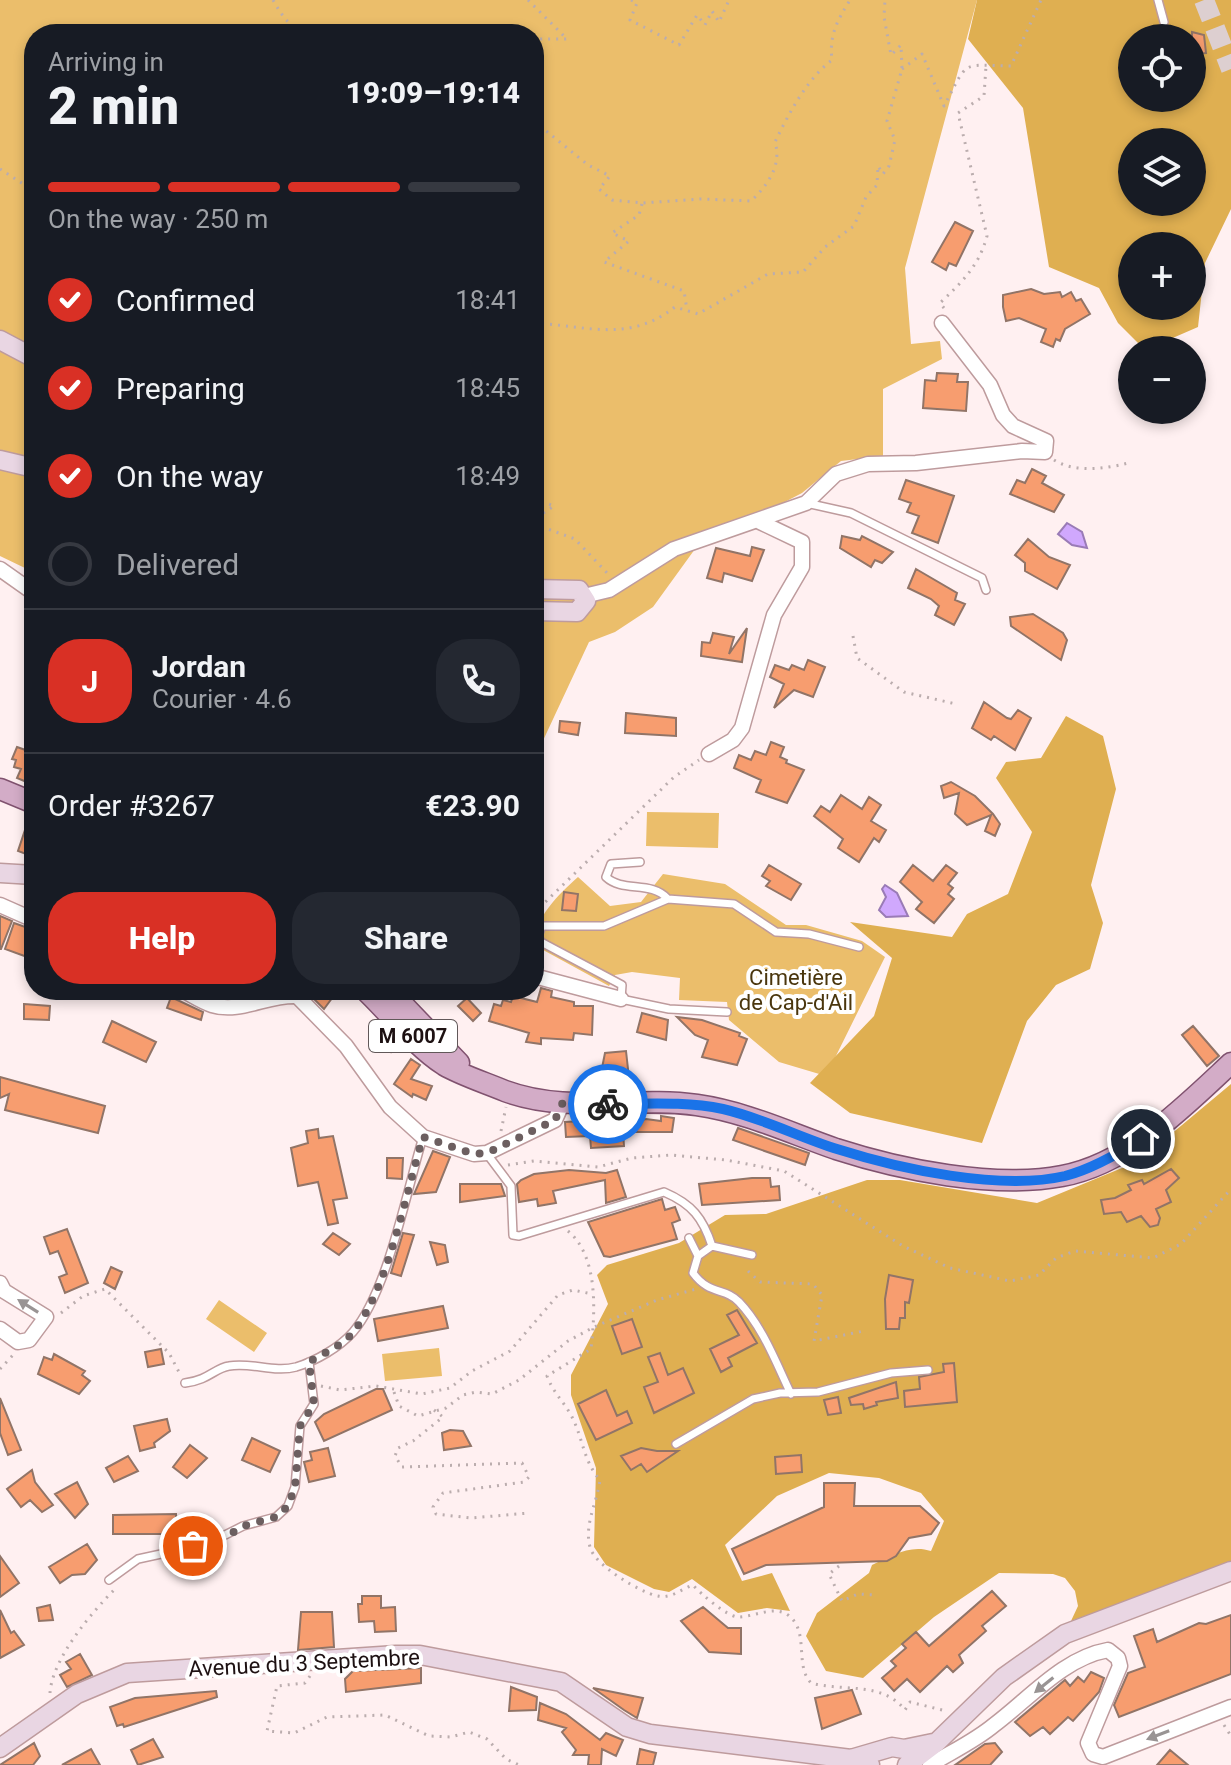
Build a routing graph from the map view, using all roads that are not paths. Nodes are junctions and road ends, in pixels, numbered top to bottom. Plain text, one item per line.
1 (1158, 0) edge
2 (1164, 22) dead end
3 (942, 323) dead end
4 (0, 340) edge
5 (24, 353) edge
6 (0, 460) edge
7 (24, 466) edge
8 (806, 503) junction
9 (760, 522) junction
10 (0, 569) edge
11 (24, 586) edge
12 (544, 589) edge
13 (986, 590) dead end
14 (584, 596) junction
15 (544, 611) edge
16 (709, 754) road end
17 (0, 789) edge
18 (24, 799) edge
19 (640, 862) dead end
20 (0, 873) edge
21 (24, 874) edge
22 (668, 899) junction
23 (0, 905) edge
24 (24, 916) edge
25 (544, 926) edge
26 (544, 944) edge
27 (859, 947) dead end
28 (544, 979) edge
29 (621, 999) junction
30 (203, 1000) edge
31 (262, 1000) edge
32 (301, 1000) edge
33 (376, 1000) edge
34 (398, 1000) edge
35 (727, 1012) dead end
36 (1231, 1063) edge
37 (466, 1073) junction
38 (563, 1102) junction
39 (423, 1137) junction
40 (493, 1150) junction
41 (689, 1238) dead end
42 (712, 1246) junction
43 (752, 1255) dead end
44 (698, 1256) junction
45 (1, 1290) edge
46 (0, 1329) edge
47 (309, 1362) junction
48 (928, 1370) dead end
49 (185, 1383) road end
50 (791, 1394) junction
51 (676, 1444) dead end
52 (1231, 1571) edge
53 (109, 1580) dead end
54 (1231, 1707) edge
55 (0, 1748) edge
56 (899, 1758) edge
57 (851, 1759) junction
58 (870, 1765) edge
59 (930, 1765) edge

1 - 2 lane
3 - 8 street
4 - 5 main road
6 - 7 main road
8 - 9 street
8 - 13 lane
9 - 14 street
9 - 16 street
10 - 11 street
12 - 14 main road
14 - 15 main road
17 - 18 main road
19 - 22 lane
20 - 21 main road
22 - 25 lane
22 - 27 lane
23 - 24 street
26 - 29 lane
28 - 29 street
29 - 35 lane
30 - 31 street
32 - 39 street
33 - 37 main road, M 6007
34 - 37 main road, M 6007
36 - 38 main road, M 6007
37 - 38 main road, M 6007
38 - 40 street
39 - 40 street
39 - 47 lane
40 - 42 lane
41 - 44 lane
42 - 43 lane
42 - 44 lane
44 - 50 lane
46 -> 45 street
47 - 49 lane
47 - 53 lane
48 - 50 lane
50 - 51 lane
52 - 56 main road, Avenue du 3 Septembre
54 -> 59 street
55 - 57 main road, Avenue du 3 Septembre
56 - 57 main road, Avenue du 3 Septembre
57 - 58 main road, Avenue du 3 Septembre

